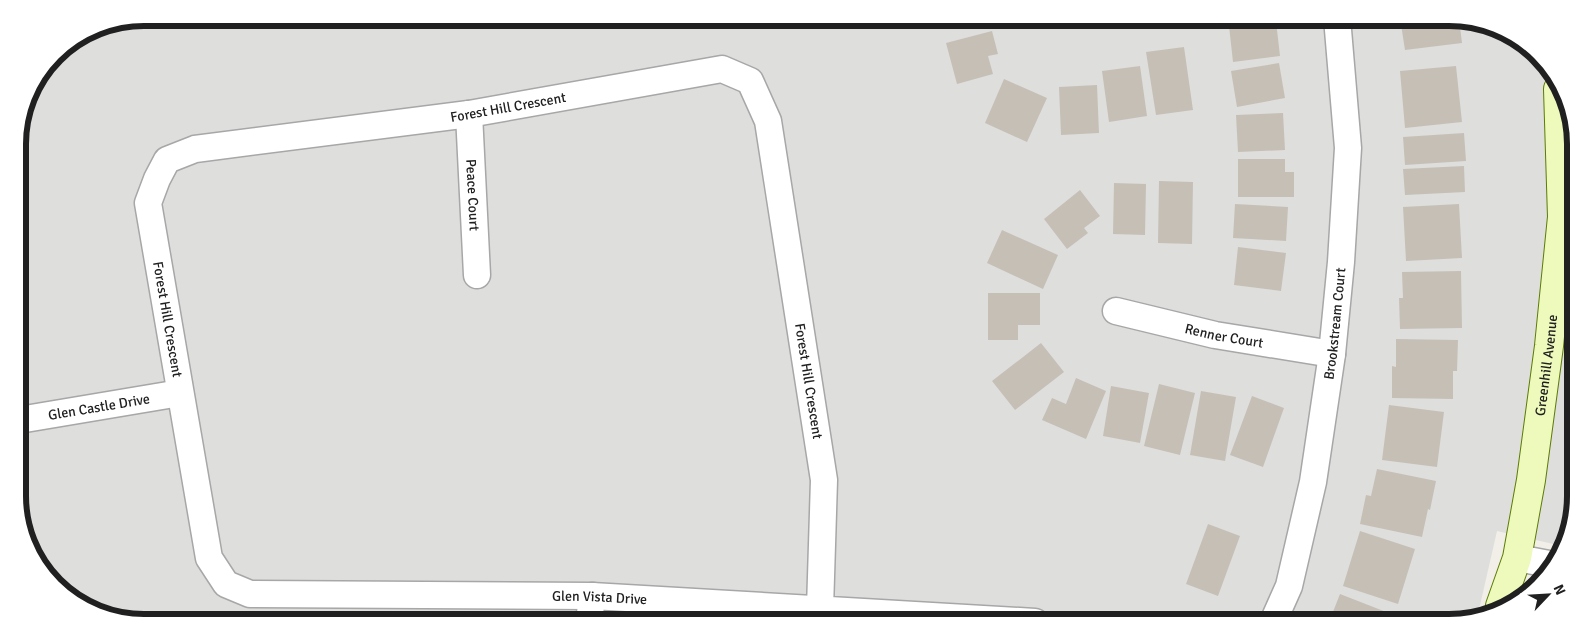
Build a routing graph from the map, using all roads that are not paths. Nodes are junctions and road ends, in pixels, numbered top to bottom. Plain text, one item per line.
1 (1338, 26) edge
2 (1558, 100) edge
3 (469, 114) junction
4 (477, 275) dead end
5 (1116, 311) dead end
6 (1332, 354) junction
7 (180, 393) junction
8 (26, 419) edge
9 (1517, 558) junction
10 (1545, 563) edge
11 (226, 584) joint
12 (592, 596) junction
13 (1502, 601) edge
14 (820, 609) junction
15 (893, 613) edge
16 (1277, 613) edge
17 (590, 614) edge

1 - 6 street, Brookstream Court
2 - 9 street, Greenhill Avenue
3 - 4 street, Peace Court
3 - 7 street, Forest Hill Crescent
3 - 14 street, Forest Hill Crescent
5 - 6 street, Renner Court
6 - 16 street, Brookstream Court
7 - 8 street, Glen Castle Drive
7 - 11 street, Forest Hill Crescent
9 - 10 street
9 - 13 street, Greenhill Avenue
11 - 12 street, Glen Vista Drive
12 - 14 street, Glen Vista Drive
12 - 17 street
14 - 15 street, Glen Vista Drive

